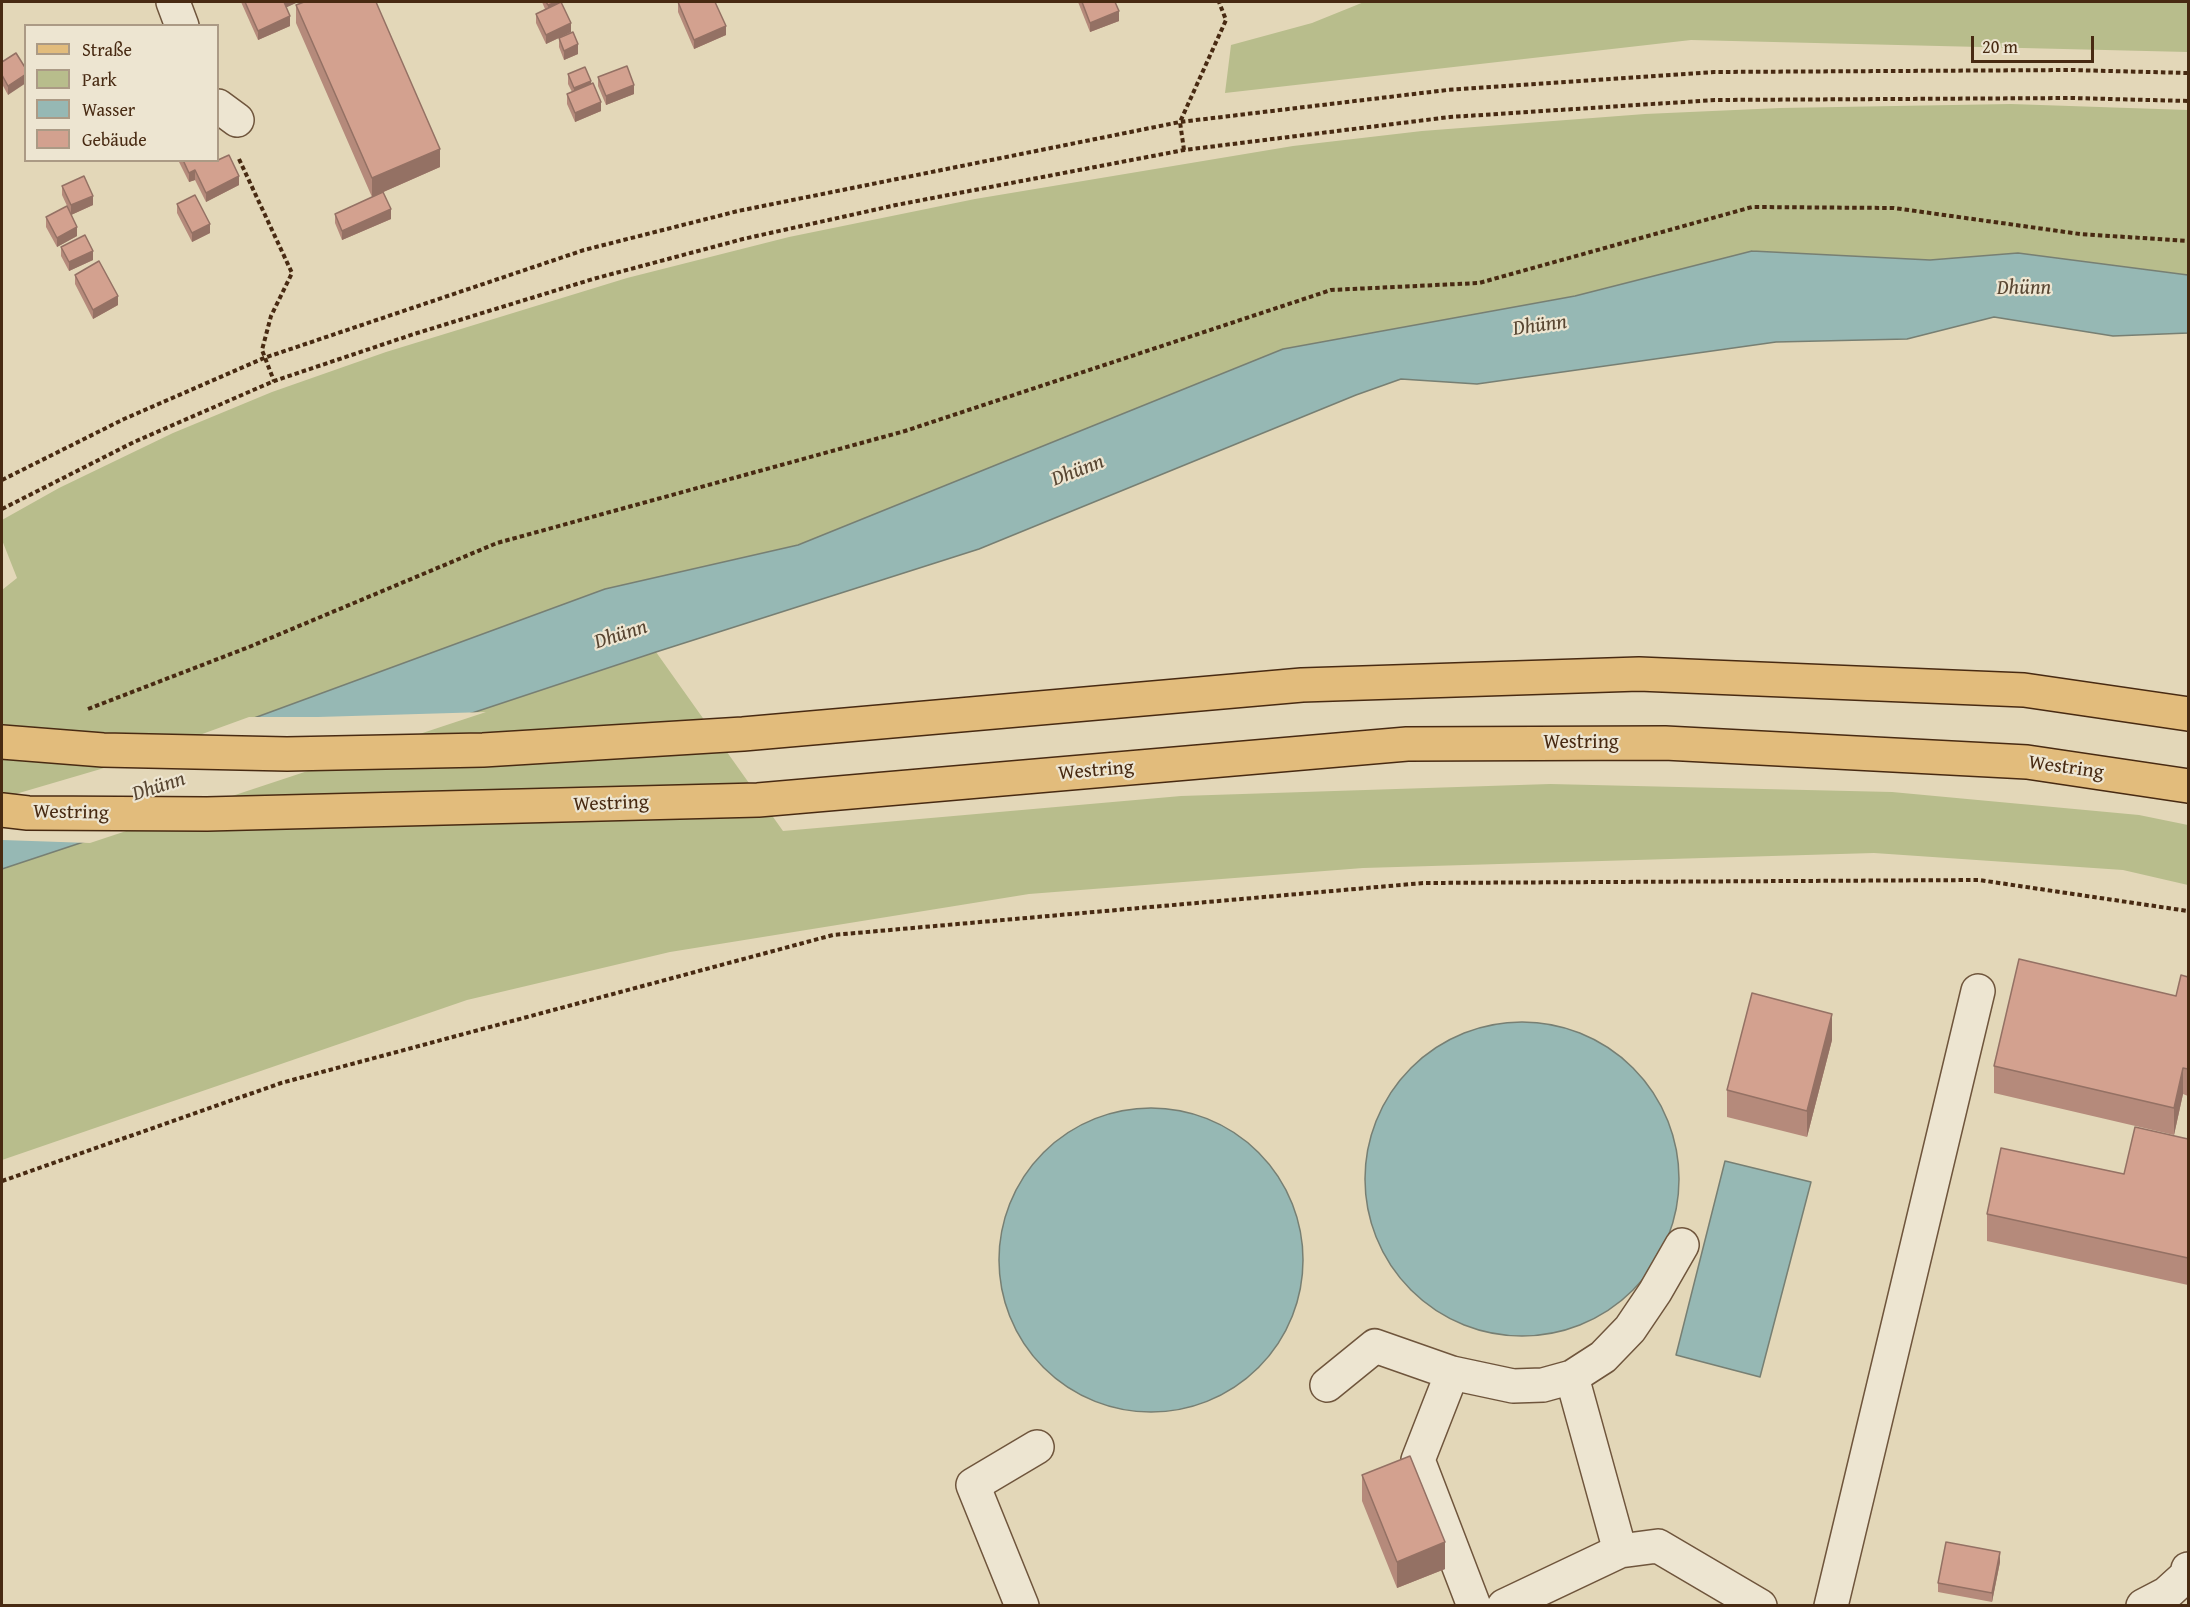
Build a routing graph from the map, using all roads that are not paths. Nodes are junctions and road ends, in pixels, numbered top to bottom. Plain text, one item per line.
1 (173, 2) edge
2 (181, 24) edge
3 (2188, 714) edge
4 (2, 742) edge
5 (2188, 786) edge
6 (2, 810) edge
7 (1978, 991) dead end
8 (1682, 1245) dead end
9 (1452, 1373) junction
10 (1572, 1377) junction
11 (1327, 1385) dead end
12 (1037, 1447) dead end
13 (1620, 1551) junction
14 (2188, 1569) edge
15 (1022, 1605) edge
16 (1474, 1605) edge
17 (1504, 1605) edge
18 (1760, 1605) edge
19 (1831, 1605) edge
20 (2143, 1605) edge

1 - 2 lane
3 - 4 main road
5 - 6 main road, Westring
7 - 19 lane
8 - 10 lane
9 - 10 lane
9 - 11 lane
9 - 16 lane
10 - 13 lane
12 - 15 lane
13 - 17 lane
13 - 18 lane
14 - 20 lane

